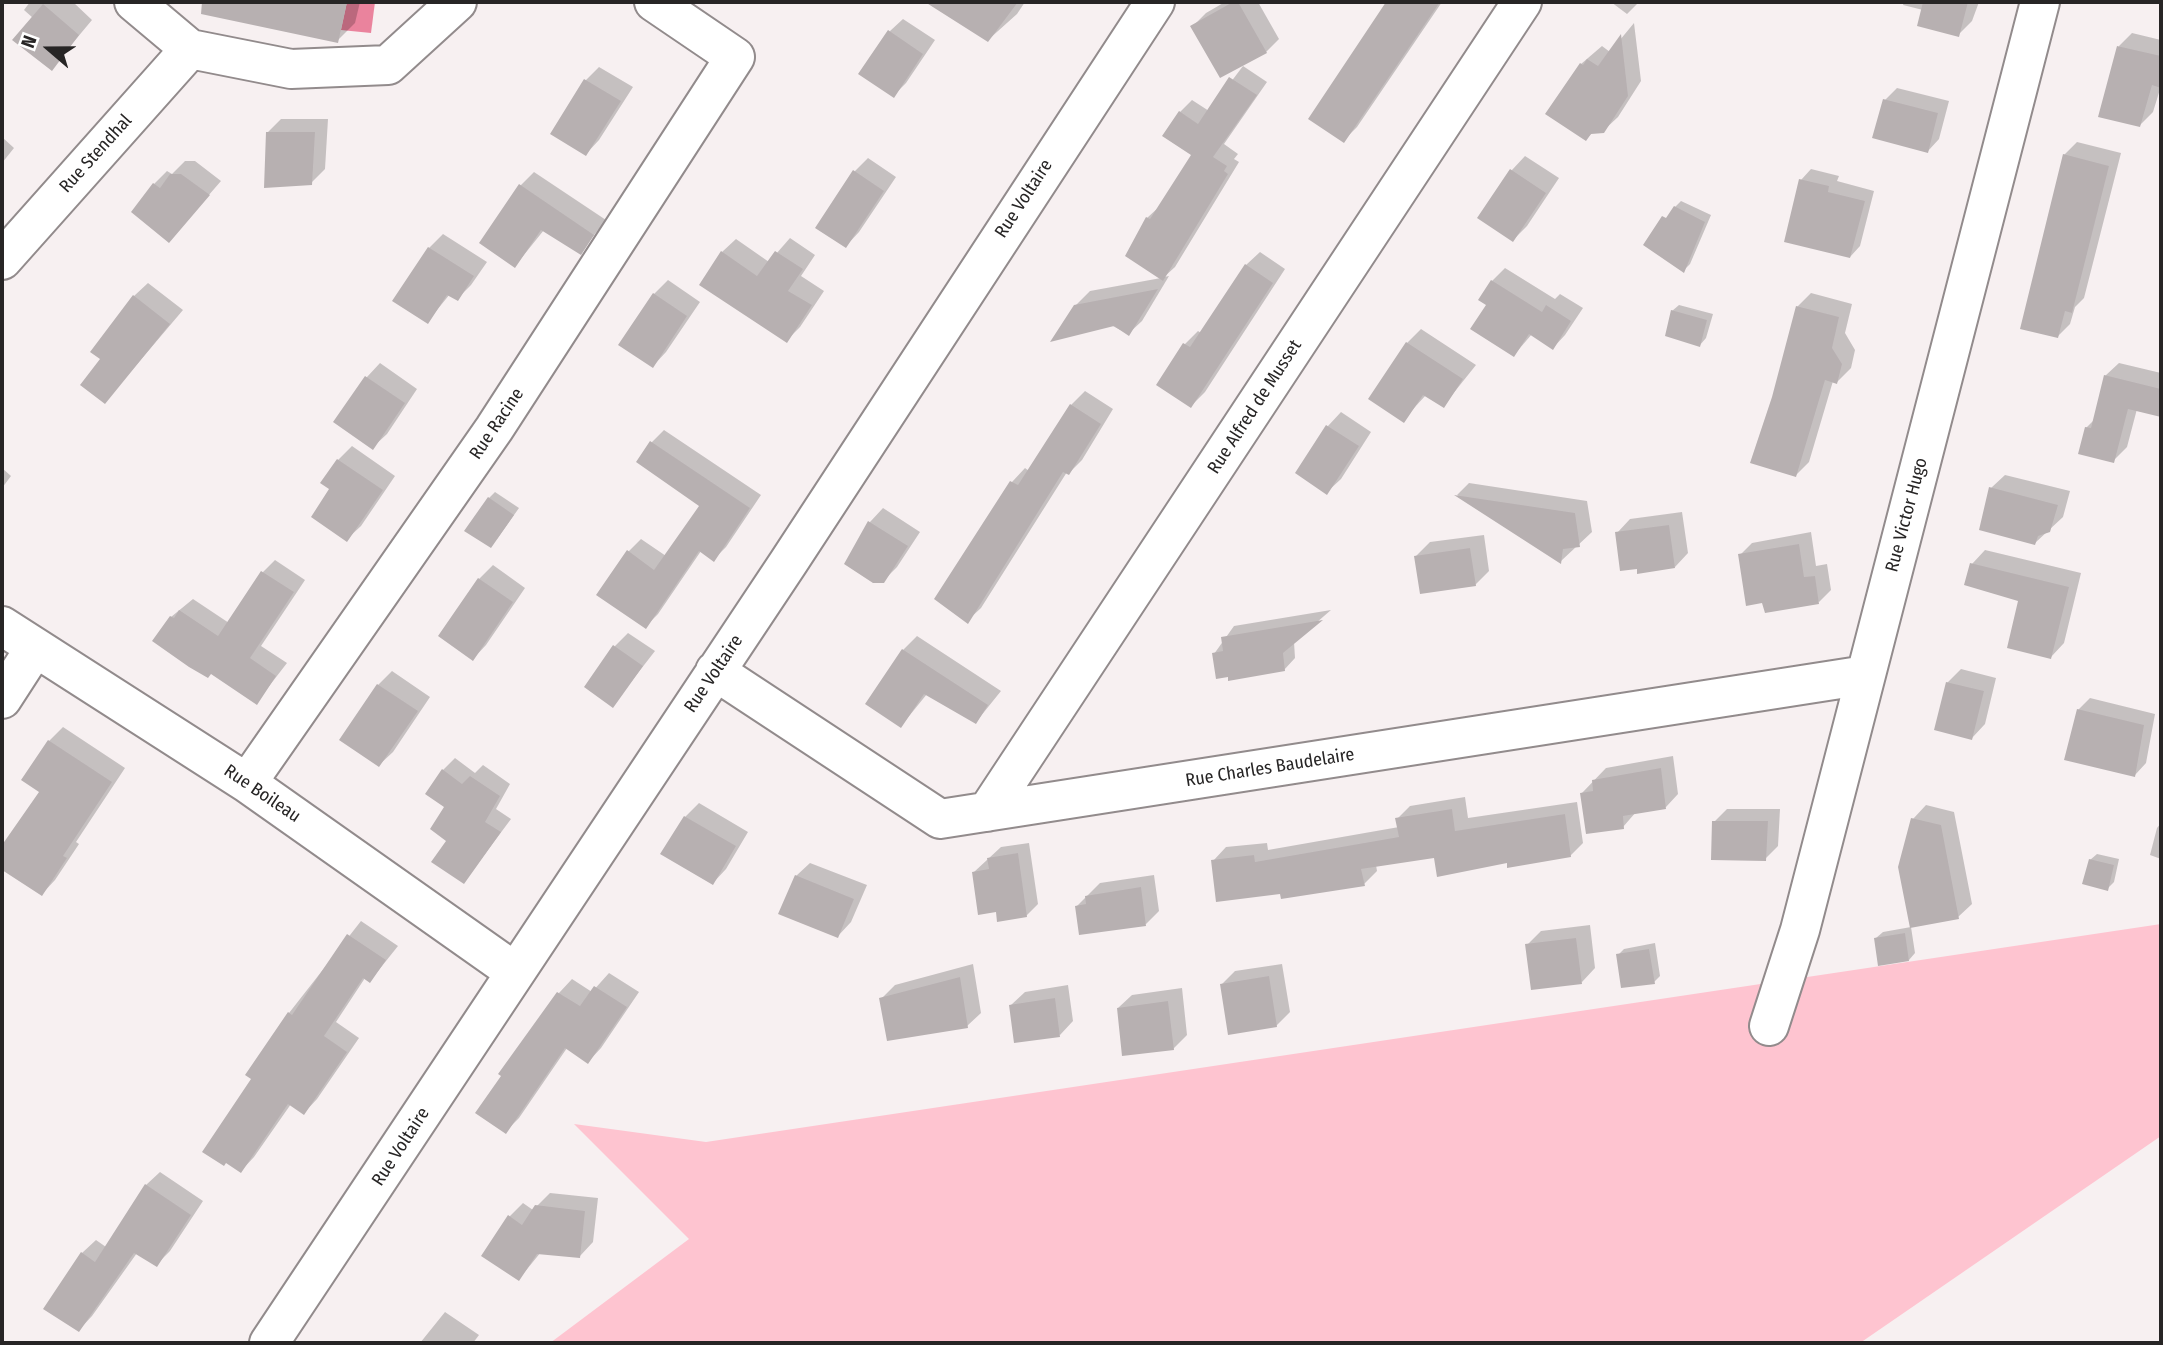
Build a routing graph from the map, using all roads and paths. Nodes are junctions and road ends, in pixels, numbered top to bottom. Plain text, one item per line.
1 (134, 2) edge
2 (457, 2) edge
3 (654, 2) edge
4 (1154, 2) edge
5 (1522, 2) edge
6 (2040, 2) edge
7 (190, 49) junction
8 (2, 260) edge
9 (2, 626) edge
10 (35, 648) junction
11 (715, 671) junction
12 (1866, 675) junction
13 (2, 699) edge
14 (247, 783) junction
15 (988, 812) junction
16 (515, 972) junction
17 (1769, 1026) dead end
18 (269, 1343) edge

1 - 7 street
2 - 7 street
3 - 14 street, Rue Racine
4 - 11 street, Rue Voltaire
5 - 15 street, Rue Alfred de Musset
6 - 12 street, Rue Victor Hugo
7 - 8 street, Rue Stendhal
9 - 10 street, Rue Boileau
10 - 13 street
10 - 14 street, Rue Boileau
11 - 15 street, Rue Charles Baudelaire
11 - 16 street, Rue Voltaire
12 - 15 street, Rue Charles Baudelaire
12 - 17 street, Rue Victor Hugo
14 - 16 street, Rue Boileau
16 - 18 street, Rue Voltaire

